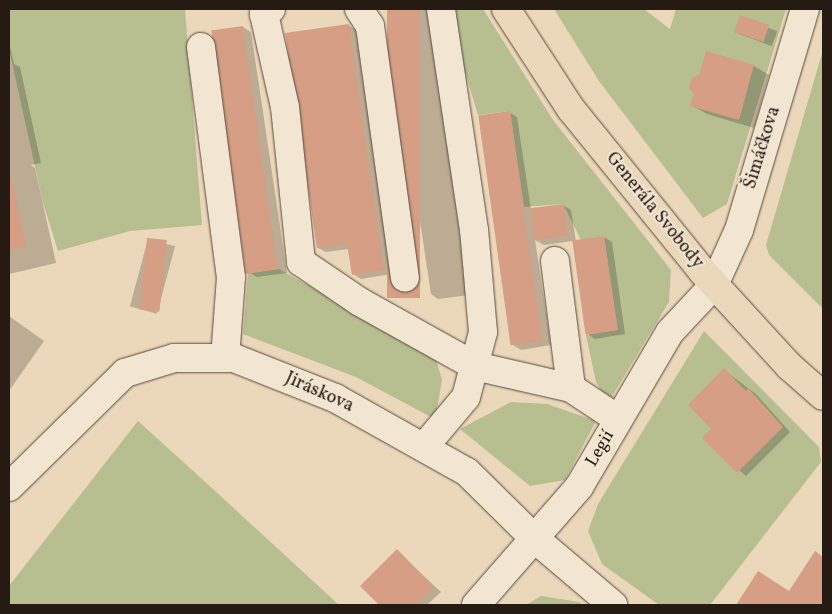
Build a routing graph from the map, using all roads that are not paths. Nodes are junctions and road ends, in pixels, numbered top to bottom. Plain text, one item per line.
1 (272, 9) edge
2 (359, 9) edge
3 (441, 9) edge
4 (506, 9) edge
5 (805, 9) edge
6 (201, 47) dead end
7 (554, 261) dead end
8 (406, 278) dead end
9 (714, 285) junction
10 (225, 358) junction
11 (475, 366) junction
12 (571, 388) junction
13 (823, 396) edge
14 (618, 419) junction
15 (424, 447) junction
16 (9, 487) edge
17 (534, 538) junction
18 (476, 605) edge
19 (613, 605) edge

1 - 11 street
2 - 8 street
3 - 11 street
4 - 9 main road, Generála Svobody
5 - 9 street, Šimáčkova
6 - 10 street
7 - 12 street
9 - 13 main road, Generála Svobody
9 - 14 street, Legií
10 - 15 street, Jiráskova
10 - 16 street, Jiráskova
11 - 12 street
11 - 15 street
12 - 14 street
14 - 17 street, Legií
15 - 17 street, Jiráskova
17 - 18 street, Legií
17 - 19 street, Jiráskova

